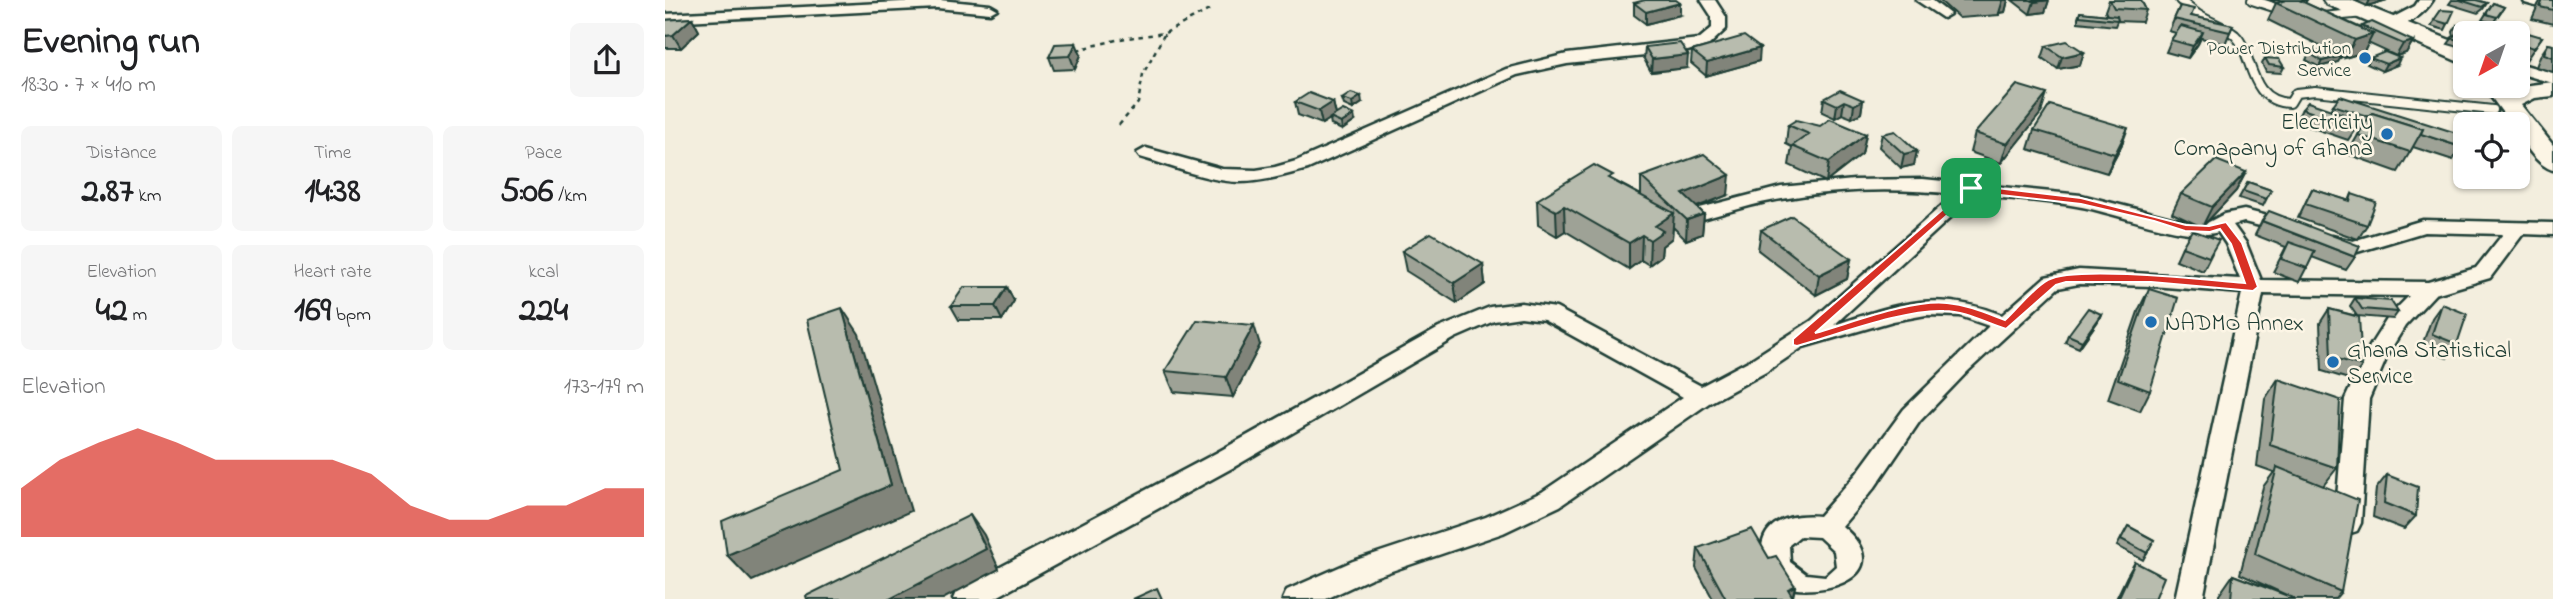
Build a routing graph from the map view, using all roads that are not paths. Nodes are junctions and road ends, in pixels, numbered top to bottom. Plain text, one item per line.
1 (1707, 0) edge
2 (1923, 0) edge
3 (2181, 0) edge
4 (2252, 0) edge
5 (2333, 0) edge
6 (2426, 0) edge
7 (2530, 0) edge
8 (2553, 7) edge
9 (990, 9) dead end
10 (2364, 13) junction
11 (1943, 14) dead end
12 (2301, 15) edge
13 (2315, 16) edge
14 (665, 18) edge
15 (2391, 24) junction
16 (2453, 50) edge
17 (2531, 72) edge
18 (2553, 78) edge
19 (2553, 89) edge
20 (2500, 106) edge
21 (1146, 153) dead end
22 (2530, 154) edge
23 (2553, 162) edge
24 (2553, 182) edge
25 (1971, 188) junction
26 (1703, 213) edge
27 (2222, 224) junction
28 (2553, 229) edge
29 (2516, 230) junction
30 (2253, 287) junction
31 (2428, 289) junction
32 (2006, 325) junction
33 (1797, 342) junction
34 (1701, 397) junction
35 (1825, 527) dead end
36 (2343, 552) edge
37 (967, 599) edge
38 (1297, 599) edge
39 (2189, 599) edge

1 - 21 street
2 - 11 street
3 - 20 lane
4 - 12 lane
5 - 10 street
6 - 15 street
7 - 8 street
9 - 14 street
10 - 13 lane
10 - 15 street
15 - 16 street
17 - 18 street
19 - 20 street
20 - 23 street
22 - 24 street
25 - 26 street
25 - 27 street
25 - 33 street
27 - 29 street
27 - 30 street
28 - 29 street
29 - 31 street
30 - 31 street
30 - 32 street
30 - 39 street
31 - 36 street
32 - 33 street
32 - 35 street
33 - 34 street
34 - 37 street
34 - 38 street

